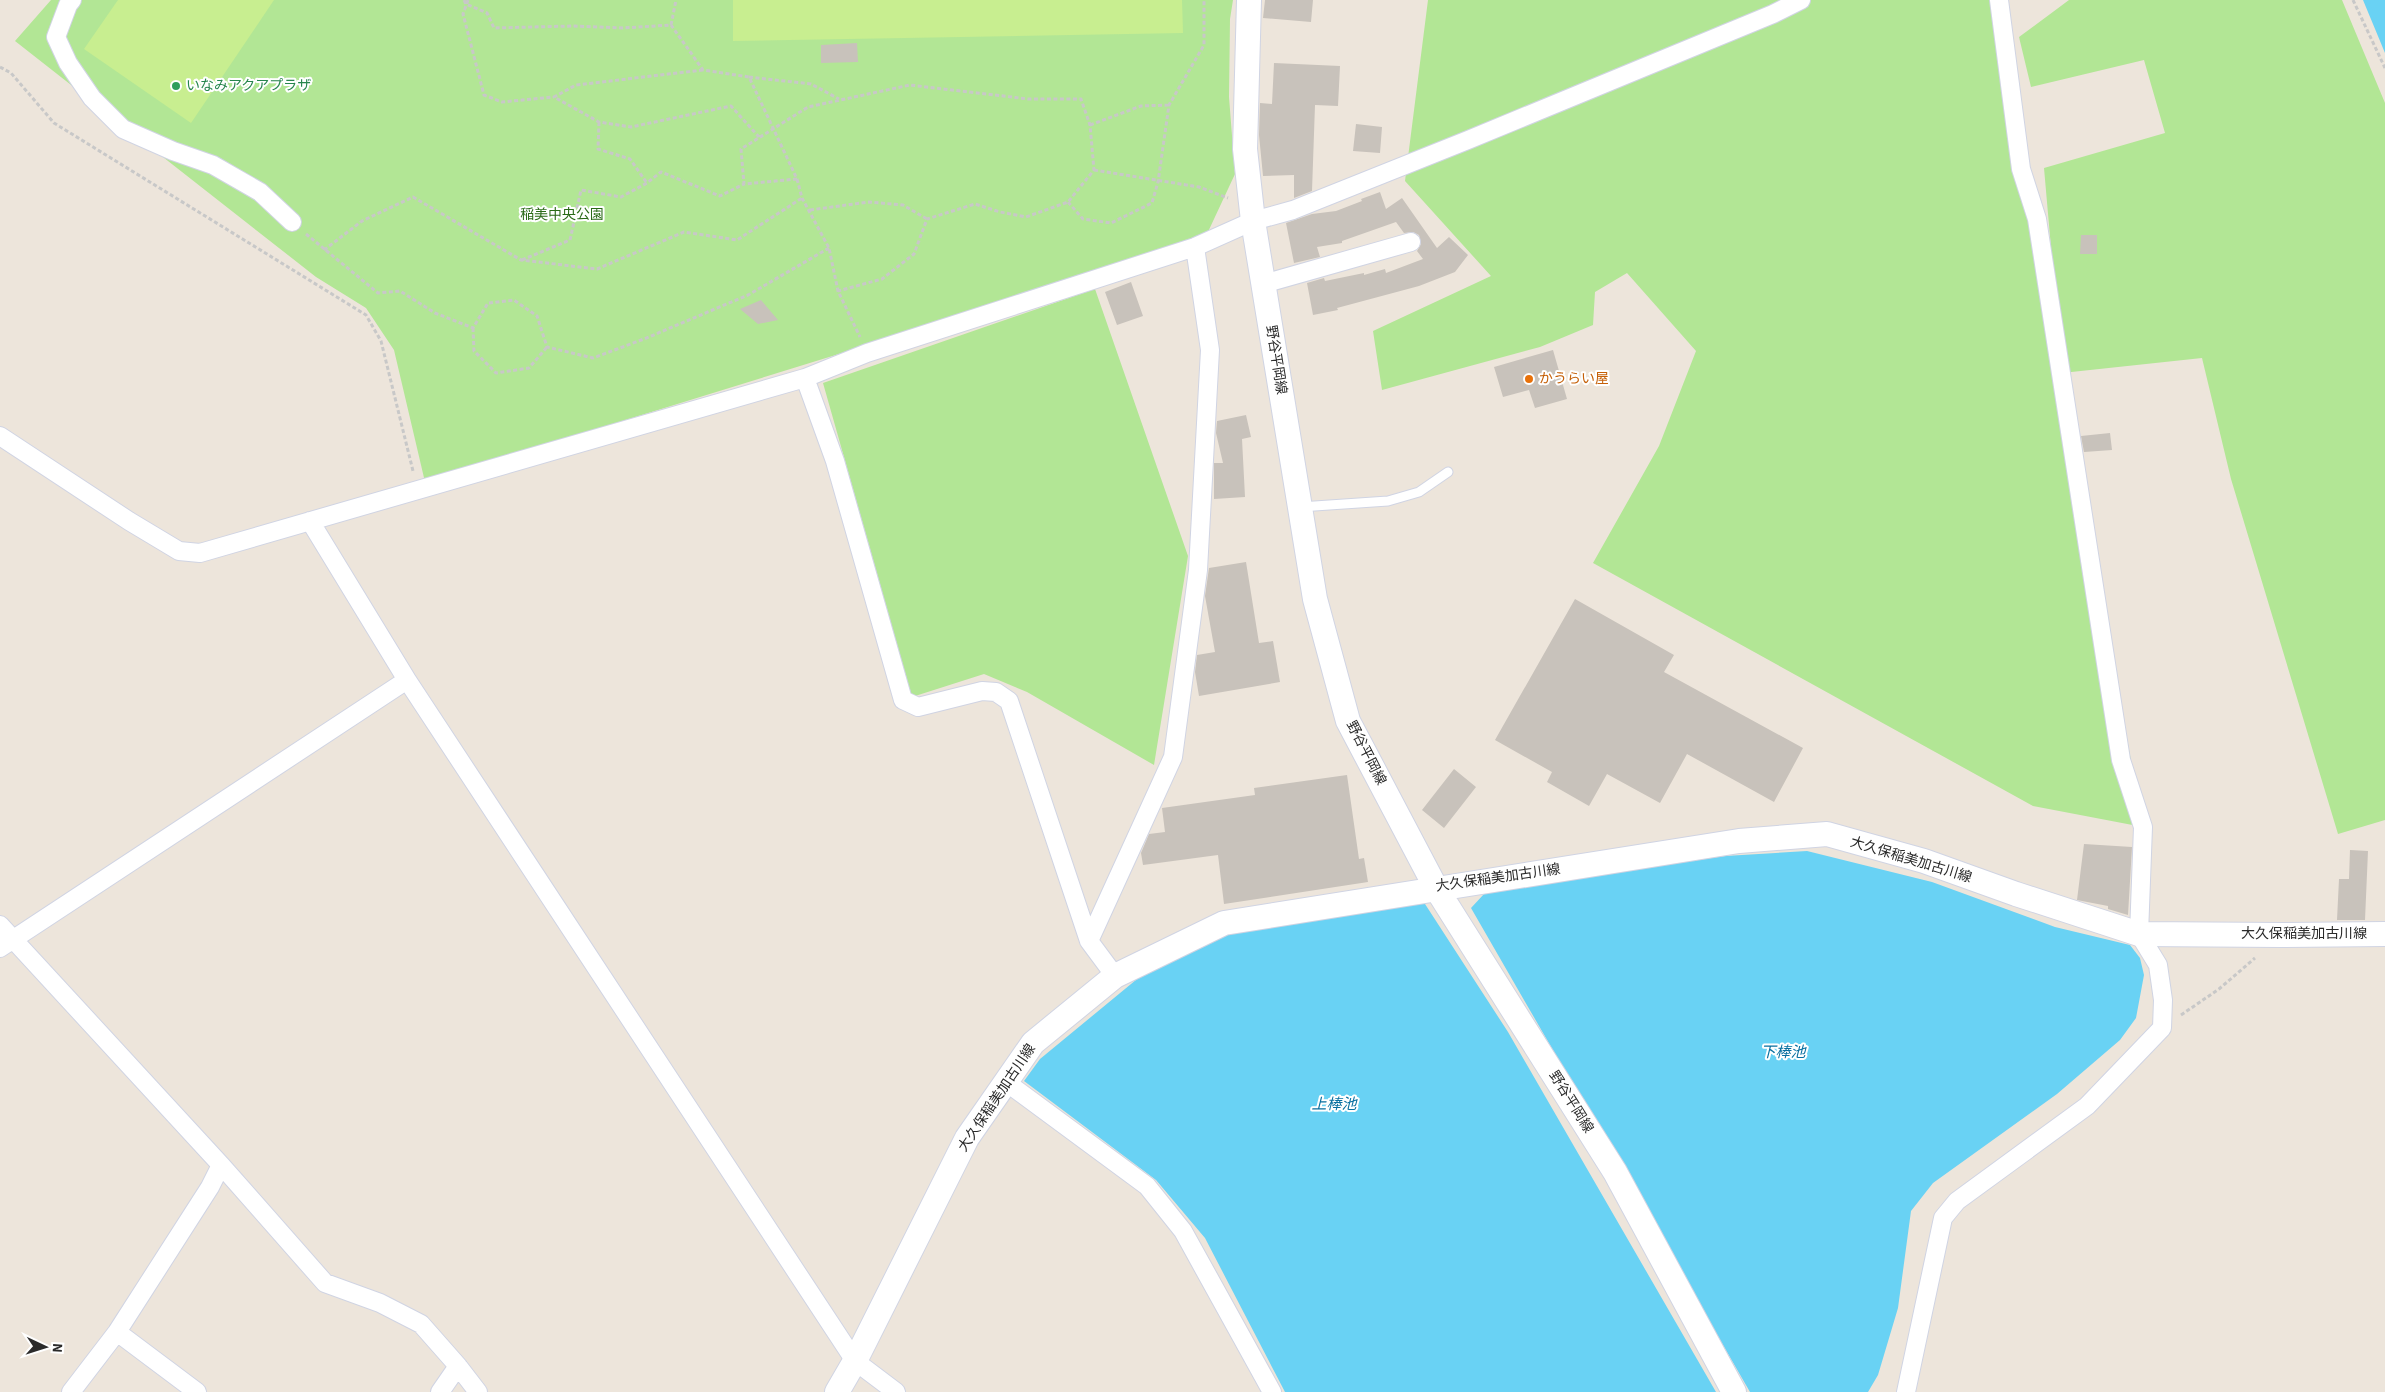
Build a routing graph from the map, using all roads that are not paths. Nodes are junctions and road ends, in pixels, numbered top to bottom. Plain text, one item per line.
1 (72, 0) edge
2 (1249, 0) edge
3 (1802, 0) edge
4 (1999, 0) edge
5 (1253, 221) junction
6 (292, 222) road end
7 (1411, 242) dead end
8 (1195, 247) junction
9 (1263, 284) junction
10 (805, 378) junction
11 (0, 436) edge
12 (1448, 472) dead end
13 (1300, 507) junction
14 (310, 521) junction
15 (407, 680) junction
16 (1436, 888) junction
17 (0, 925) edge
18 (2139, 934) junction
19 (2385, 934) edge
20 (1089, 941) junction
21 (7, 944) edge
22 (1115, 976) junction
23 (1006, 1082) junction
24 (221, 1165) junction
25 (117, 1332) junction
26 (855, 1362) junction
27 (458, 1366) junction
28 (70, 1392) edge
29 (197, 1392) edge
30 (440, 1392) edge
31 (478, 1392) edge
32 (837, 1392) edge
33 (896, 1392) edge
34 (1272, 1392) edge
35 (1734, 1392) edge
36 (1906, 1392) edge

1 - 6 street
2 - 5 main road, 野谷平岡線
3 - 5 street
4 - 18 street
5 - 8 street
5 - 9 main road, 野谷平岡線
7 - 9 street
8 - 10 street
8 - 20 street
9 - 13 main road, 野谷平岡線
10 - 14 street
10 - 20 street
11 - 14 street
12 - 13 lane
13 - 16 main road, 野谷平岡線
14 - 15 street
15 - 21 street
15 - 26 street
16 - 18 main road, 大久保稲美加古川線
16 - 22 main road, 大久保稲美加古川線
16 - 35 main road, 野谷平岡線
17 - 21 street
18 - 19 main road, 大久保稲美加古川線
18 - 36 street
20 - 22 street
21 - 24 street
22 - 23 main road, 大久保稲美加古川線
23 - 26 main road, 大久保稲美加古川線
23 - 34 street
24 - 25 street
24 - 27 street
25 - 28 street
25 - 29 street
26 - 32 main road, 大久保稲美加古川線
26 - 33 street
27 - 30 street
27 - 31 street

